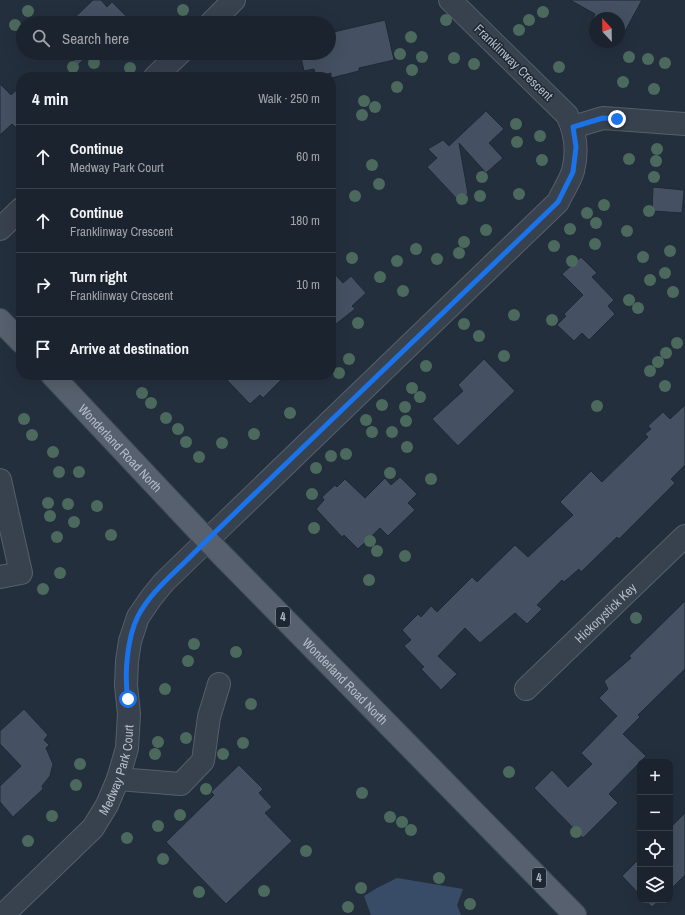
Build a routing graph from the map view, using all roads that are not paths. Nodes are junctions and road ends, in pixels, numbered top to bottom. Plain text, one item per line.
1 (234, 0) edge
2 (450, 0) edge
3 (217, 16) edge
4 (173, 60) edge
5 (160, 72) edge
6 (685, 124) edge
7 (573, 127) junction
8 (16, 214) edge
9 (0, 229) edge
10 (57, 380) edge
11 (0, 480) edge
12 (685, 536) edge
13 (207, 540) junction
14 (0, 577) edge
15 (219, 684) dead end
16 (526, 690) dead end
17 (118, 779) junction
18 (3, 915) edge
19 (575, 915) edge

1 - 3 street
2 - 7 street, Franklinway Crescent
4 - 5 street
6 - 7 street
7 - 13 street, Franklinway Crescent
8 - 9 street
10 - 13 main road, Wonderland Road North / 4
11 - 14 street
12 - 16 street, Hickorystick Key
13 - 17 street, Medway Park Court
13 - 19 main road, Wonderland Road North / 4
15 - 17 street
17 - 18 street, Medway Park Court

